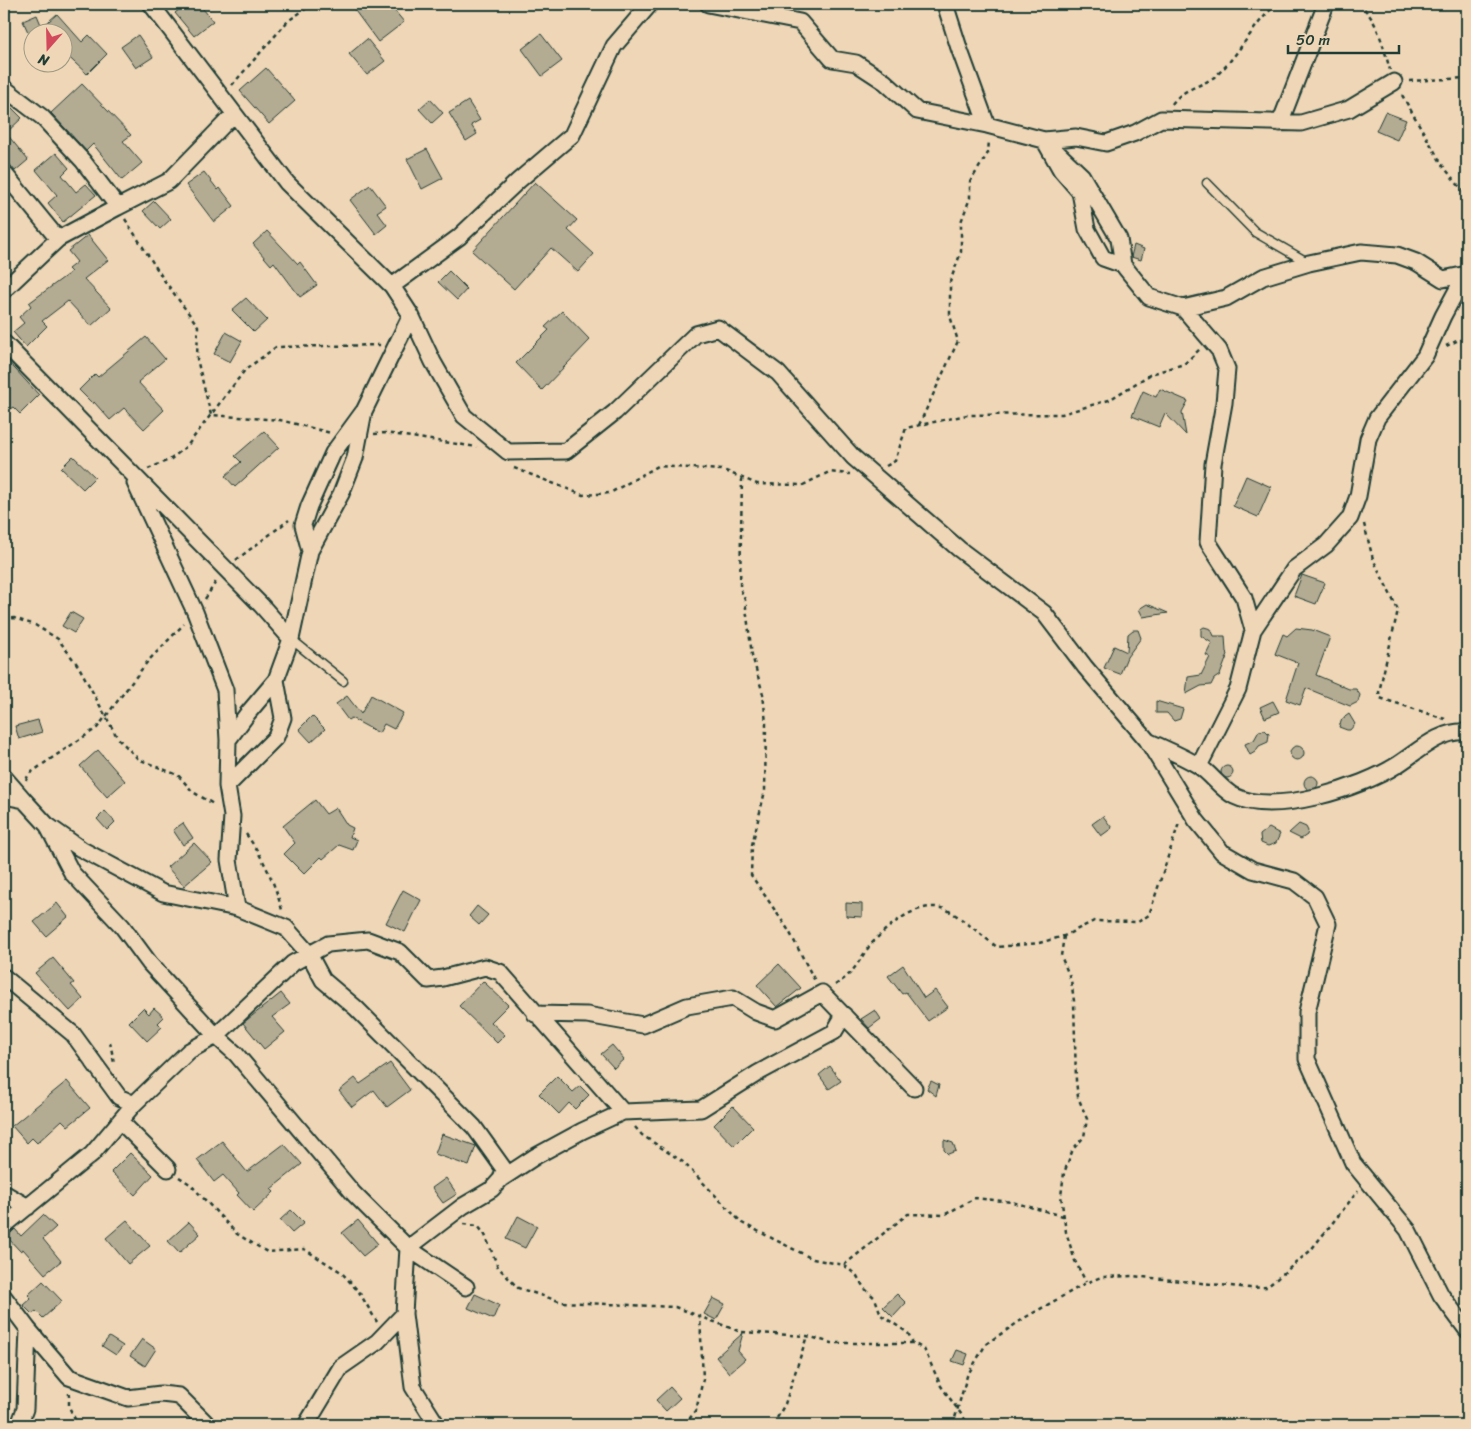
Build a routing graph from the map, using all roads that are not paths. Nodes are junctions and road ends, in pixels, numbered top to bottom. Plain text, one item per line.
1 (151, 4) edge
2 (651, 4) edge
3 (708, 4) edge
4 (945, 4) edge
5 (1326, 4) edge
6 (1394, 82) road end
7 (4, 88) edge
8 (234, 114) junction
9 (1280, 123) junction
10 (987, 125) junction
11 (1044, 140) junction
12 (4, 173) edge
13 (1207, 183) dead end
14 (118, 207) junction
15 (1102, 208) junction
16 (58, 239) junction
17 (1093, 239) junction
18 (1308, 263) junction
19 (1123, 265) junction
20 (1466, 274) edge
21 (392, 286) junction
22 (4, 290) edge
23 (1183, 308) junction
24 (412, 315) junction
25 (4, 343) edge
26 (364, 411) junction
27 (130, 472) junction
28 (310, 550) junction
29 (1253, 630) junction
30 (291, 639) junction
31 (276, 680) junction
32 (344, 681) dead end
33 (1466, 732) edge
34 (228, 740) junction
35 (1147, 740) junction
36 (1199, 766) junction
37 (4, 777) edge
38 (227, 786) junction
39 (15, 796) edge
40 (47, 825) junction
41 (237, 908) junction
42 (309, 954) junction
43 (4, 977) edge
44 (535, 1014) junction
45 (844, 1015) junction
46 (216, 1036) junction
47 (914, 1088) dead end
48 (134, 1104) junction
49 (623, 1112) junction
50 (120, 1121) junction
51 (168, 1169) road end
52 (501, 1179) junction
53 (4, 1193) edge
54 (28, 1207) junction
55 (4, 1226) edge
56 (408, 1248) junction
57 (466, 1287) dead end
58 (4, 1297) edge
59 (404, 1314) junction
60 (28, 1329) junction
61 (1467, 1330) edge
62 (19, 1425) edge
63 (208, 1425) edge
64 (306, 1425) edge
65 (437, 1425) edge

1 - 8 street
2 - 21 street
3 - 10 street
4 - 10 street
5 - 9 street
6 - 9 street
7 - 14 street
8 - 14 street
8 - 21 street
9 - 11 street
10 - 11 street
11 - 15 street
11 - 17 street
12 - 16 street
13 - 18 lane
14 - 16 street
15 - 17 street
15 - 19 street
16 - 22 street
17 - 19 street
18 - 20 street
18 - 23 street
19 - 23 street
20 - 29 street
21 - 24 street
23 - 29 street
24 - 26 street
24 - 35 street
25 - 27 street
26 - 28 street
26 - 28 street
27 - 30 street
27 - 34 street
28 - 30 street
29 - 36 street
30 - 31 street
30 - 32 lane
31 - 34 street
31 - 38 street
33 - 36 street
34 - 38 street
35 - 36 street
35 - 61 street
37 - 39 street
38 - 41 street
39 - 40 street
40 - 41 street
40 - 46 street
41 - 42 street
42 - 44 street
42 - 46 street
42 - 52 street
43 - 48 street
44 - 45 street
44 - 49 street
45 - 47 street
45 - 49 street
46 - 48 street
46 - 56 street
48 - 50 street
49 - 52 street
50 - 51 street
50 - 54 street
52 - 56 street
53 - 54 street
54 - 55 street
56 - 57 street
56 - 59 street
58 - 60 street
59 - 64 street
59 - 65 street
60 - 62 street
60 - 63 street

